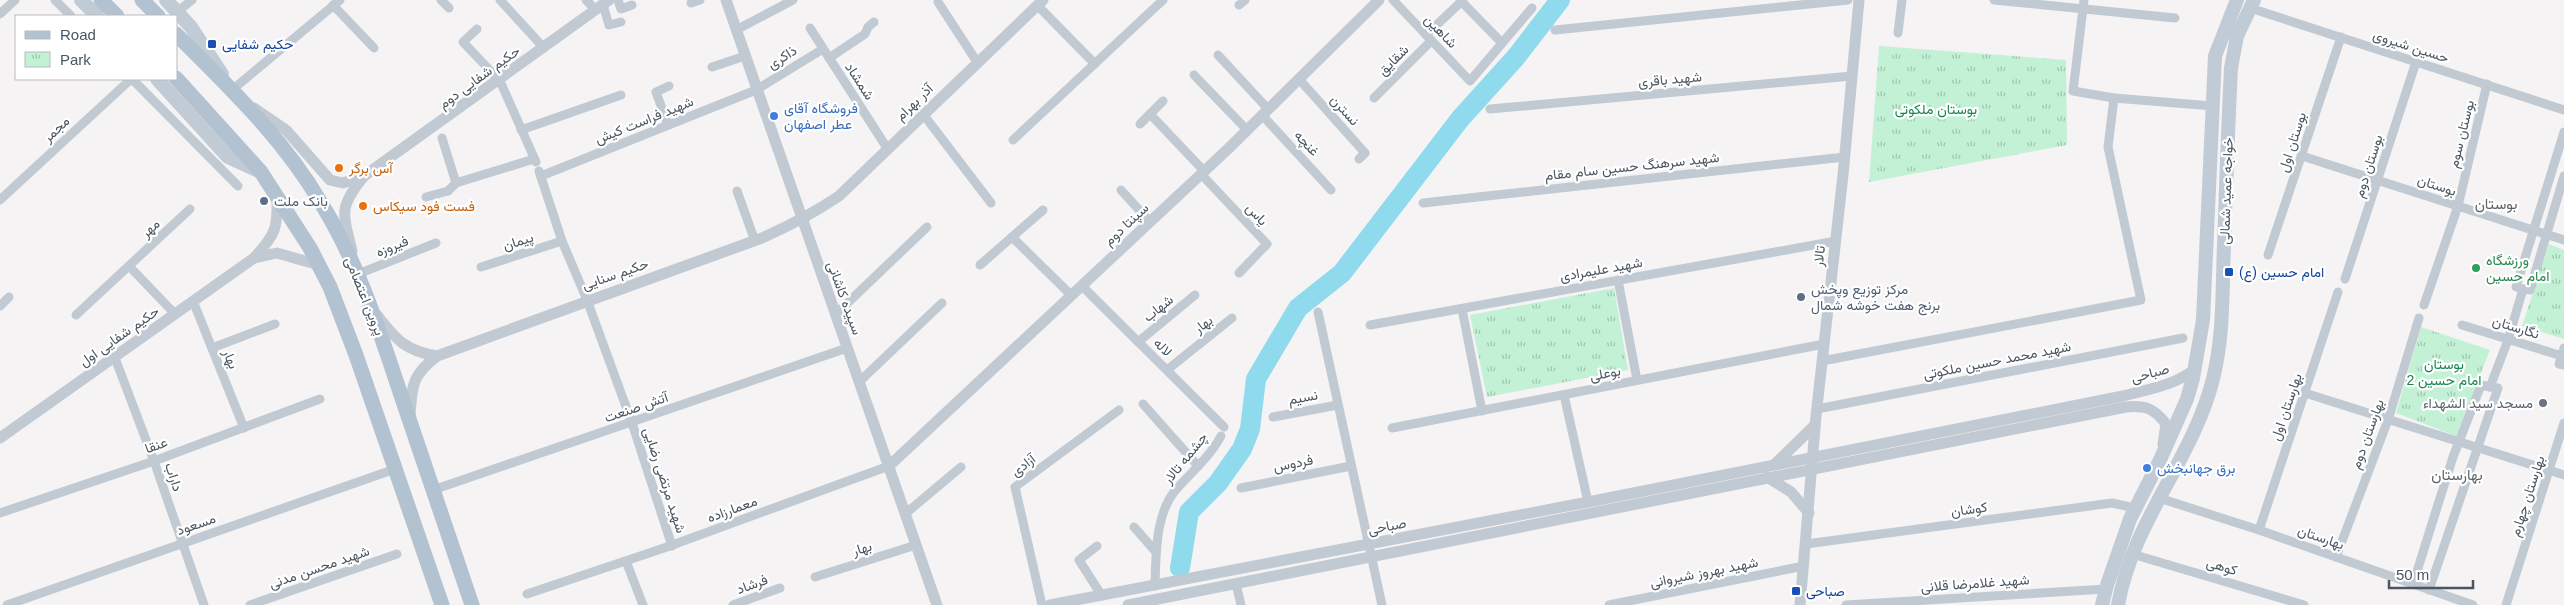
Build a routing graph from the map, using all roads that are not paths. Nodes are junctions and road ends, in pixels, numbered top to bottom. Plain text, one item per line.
1 (15, 0) edge
2 (55, 0) edge
3 (81, 0) edge
4 (101, 0) edge
5 (142, 0) edge
6 (166, 0) edge
7 (192, 0) edge
8 (441, 0) edge
9 (500, 0) edge
10 (586, 0) edge
11 (618, 0) edge
12 (726, 0) edge
13 (793, 0) edge
14 (1163, 0) edge
15 (1379, 0) edge
16 (1393, 0) edge
17 (1848, 0) edge
18 (1859, 0) edge
19 (1902, 0) edge
20 (1994, 0) edge
21 (1462, 1) edge
22 (938, 2) dead end
23 (2236, 2) edge
24 (337, 3) edge
25 (1040, 3) edge
26 (2084, 4) edge
27 (2252, 4) edge
28 (603, 5) edge
29 (632, 5) dead end
30 (449, 8) dead end
31 (1532, 8) dead end
32 (177, 12) junction
33 (0, 14) edge
34 (70, 15) edge
35 (96, 15) edge
36 (116, 15) edge
37 (157, 15) edge
38 (2175, 18) dead end
39 (621, 22) dead end
40 (874, 22) dead end
41 (810, 28) dead end
42 (477, 29) dead end
43 (736, 30) junction
44 (1554, 30) dead end
45 (1898, 33) dead end
46 (178, 36) edge
47 (2341, 37) junction
48 (1429, 38) junction
49 (1502, 43) junction
50 (374, 48) dead end
51 (544, 48) junction
52 (823, 48) junction
53 (1218, 55) dead end
54 (745, 56) junction
55 (829, 58) junction
56 (977, 62) junction
57 (2416, 62) junction
58 (1094, 64) junction
59 (712, 66) dead end
60 (1194, 75) dead end
61 (1852, 76) junction
62 (1299, 79) junction
63 (130, 80) edge
64 (132, 80) edge
65 (157, 80) edge
66 (178, 80) edge
67 (500, 81) junction
68 (2487, 84) junction
69 (669, 86) dead end
70 (232, 90) junction
71 (756, 90) junction
72 (621, 95) dead end
73 (1374, 98) dead end
74 (2114, 98) junction
75 (244, 101) junction
76 (1163, 101) dead end
77 (2213, 106) junction
78 (1490, 109) dead end
79 (2564, 110) edge
80 (1265, 112) junction
81 (924, 114) junction
82 (1150, 114) junction
83 (1140, 124) dead end
84 (668, 125) junction
85 (522, 130) junction
86 (1247, 130) junction
87 (2564, 132) edge
88 (442, 138) dead end
89 (1013, 140) dead end
90 (887, 148) junction
91 (2302, 156) junction
92 (1845, 157) junction
93 (1359, 159) dead end
94 (538, 167) junction
95 (261, 172) junction
96 (1202, 173) junction
97 (364, 176) junction
98 (2564, 176) edge
99 (2378, 181) junction
100 (456, 183) junction
101 (238, 186) dead end
102 (1121, 190) dead end
103 (1331, 190) dead end
104 (737, 191) dead end
105 (277, 193) junction
106 (426, 197) dead end
107 (0, 200) edge
108 (1423, 202) dead end
109 (991, 203) dead end
110 (2458, 206) junction
111 (190, 210) dead end
112 (1044, 210) dead end
113 (802, 220) junction
114 (1150, 222) junction
115 (927, 227) dead end
116 (2533, 230) junction
117 (2546, 234) junction
118 (1012, 237) junction
119 (2564, 240) edge
120 (562, 241) junction
121 (754, 241) junction
122 (1836, 241) junction
123 (436, 243) dead end
124 (2268, 255) dead end
125 (254, 258) junction
126 (319, 265) junction
127 (980, 265) dead end
128 (129, 266) junction
129 (481, 267) dead end
130 (356, 269) junction
131 (1239, 273) dead end
132 (2344, 279) dead end
133 (1618, 280) junction
134 (1082, 286) junction
135 (2523, 289) junction
136 (2338, 292) dead end
137 (1072, 295) junction
138 (1195, 295) dead end
139 (9, 297) dead end
140 (587, 300) junction
141 (193, 301) junction
142 (942, 303) dead end
143 (2424, 305) dead end
144 (0, 306) edge
145 (370, 306) junction
146 (1462, 309) junction
147 (1318, 312) dead end
148 (176, 314) junction
149 (76, 315) dead end
150 (835, 315) junction
151 (1232, 318) dead end
152 (2419, 318) dead end
153 (275, 324) dead end
154 (1370, 324) dead end
155 (2462, 325) dead end
156 (2183, 338) dead end
157 (2508, 340) junction
158 (1138, 342) junction
159 (1824, 344) junction
160 (212, 348) junction
161 (847, 348) junction
162 (437, 356) junction
163 (2563, 356) edge
164 (115, 358) junction
165 (1822, 361) junction
166 (2195, 369) junction
167 (1166, 370) junction
168 (1637, 380) junction
169 (859, 382) junction
170 (2490, 387) junction
171 (2306, 393) junction
172 (1564, 395) junction
173 (320, 399) dead end
174 (1143, 404) dead end
175 (1338, 405) junction
176 (1817, 409) junction
177 (2087, 409) junction
178 (1119, 410) dead end
179 (1482, 411) junction
180 (1273, 417) dead end
181 (409, 420) junction
182 (2388, 420) junction
183 (632, 423) junction
184 (2564, 423) edge
185 (1815, 425) junction
186 (244, 428) junction
187 (1392, 428) dead end
188 (1222, 432) joint
189 (0, 438) edge
190 (2458, 442) junction
191 (2478, 448) junction
192 (2160, 460) junction
193 (154, 461) junction
194 (1813, 462) junction
195 (1774, 465) junction
196 (889, 466) junction
197 (1198, 466) junction
198 (1352, 466) junction
199 (961, 467) dead end
200 (395, 469) junction
201 (2550, 470) junction
202 (2564, 475) edge
203 (1768, 477) junction
204 (1241, 488) dead end
205 (433, 490) junction
206 (2158, 498) junction
207 (1588, 502) junction
208 (2135, 508) junction
209 (0, 513) edge
210 (1809, 513) junction
211 (906, 514) junction
212 (1134, 527) dead end
213 (2258, 530) junction
214 (181, 544) junction
215 (1806, 544) junction
216 (672, 546) junction
217 (916, 546) junction
218 (1097, 546) dead end
219 (1370, 550) junction
220 (1156, 552) junction
221 (397, 554) dead end
222 (2132, 554) junction
223 (2336, 557) junction
224 (626, 561) junction
225 (1804, 566) junction
226 (815, 576) dead end
227 (1236, 584) junction
228 (2413, 584) junction
229 (1156, 586) junction
230 (780, 588) dead end
231 (2106, 589) junction
232 (2429, 590) junction
233 (527, 594) dead end
234 (1102, 596) junction
235 (7, 605) edge
236 (204, 605) edge
237 (250, 605) edge
238 (442, 605) edge
239 (472, 605) edge
240 (643, 605) edge
241 (733, 605) edge
242 (937, 605) edge
243 (1042, 605) edge
244 (1050, 605) edge
245 (1128, 605) edge
246 (1241, 605) edge
247 (1382, 605) edge
248 (1609, 605) edge
249 (1800, 605) edge
250 (1846, 605) edge
251 (2102, 605) edge
252 (2118, 605) edge
253 (2304, 605) edge
254 (2473, 605) edge
255 (2506, 605) edge

1 - 33 street
2 - 34 street
3 - 35 main road
4 - 36 main road
5 - 37 main road
6 - 32 main road
7 - 32 street
8 - 30 street
9 - 51 street
10 - 28 street
11 - 29 street
12 - 43 street, سپیده کاشانی
13 - 43 street
14 - 58 street
15 - 62 street, سپنتا دوم
16 - 48 street, شاهین
17 - 44 street
18 - 61 street, تالار
19 - 45 street
20 - 26 street
21 - 48 street, شقایق
21 - 49 street
22 - 56 street
23 - 27 main road
23 - 77 main road, خواجه عمید شمالی
24 - 50 street
24 - 70 street
25 - 56 street, آذر بهرام
25 - 58 street
26 - 38 street
26 - 74 street
27 - 47 street, حسین شیروی
27 - 206 main road, خواجه عمید شمالی
28 - 39 street
28 - 51 street, حکیم شفایی دوم
31 - 49 street
32 - 70 main road
40 - 55 street
41 - 52 street, شمشاد
42 - 67 street, شهید مرتضی رضایی
43 - 54 street, سپیده کاشانی
46 - 70 main road, پروین اعتصامی
47 - 57 street, حسین شیروی
47 - 91 street, بوستان اول
48 - 49 street, شاهین
48 - 73 street, شقایق
51 - 67 street, حکیم شفایی دوم
52 - 55 street, شمشاد
52 - 71 street, ذاکری
53 - 80 street, غنچه
54 - 59 street
54 - 71 street, سپیده کاشانی
55 - 90 street, شمشاد
56 - 81 street, آذر بهرام
57 - 68 street, حسین شیروی
57 - 99 street, بوستان دوم
58 - 89 street
60 - 86 street
61 - 78 street, شهید باقری
61 - 92 street, تالار
62 - 80 street, سپنتا دوم
62 - 93 street, نسترن
63 - 107 street, مجمر
64 - 101 street
65 - 95 main road
66 - 95 main road
67 - 85 street, شهید مرتضی رضایی
67 - 97 street, حکیم شفایی دوم
68 - 79 street, حسین شیروی
68 - 110 street, بوستان سوم
69 - 84 street
70 - 75 main road, پروین اعتصامی
71 - 84 street, شهید فراست کیش
71 - 113 street, سپیده کاشانی
72 - 85 street
74 - 77 street
74 - 165 street
75 - 97 street
75 - 130 main road, پروین اعتصامی
76 - 82 street
77 - 166 main road, خواجه عمید شمالی
80 - 86 street, سپنتا دوم
80 - 103 street, غنچه
81 - 90 street, آذر بهرام
81 - 109 street
82 - 83 street
82 - 96 street
84 - 94 street, شهید فراست کیش
85 - 94 street, شهید مرتضی رضایی
86 - 96 street, سپنتا دوم
87 - 116 street
88 - 100 street
90 - 113 street, آذر بهرام
91 - 99 street, بوستان
91 - 124 street, بوستان اول
92 - 108 street, شهید سرهنگ حسین سام مقام
92 - 122 street, تالار
94 - 100 street, شهید فراست کیش
94 - 120 street, شهید مرتضی رضایی
95 - 105 main road
96 - 114 street, سپنتا دوم
96 - 131 street, یاس
97 - 130 street
98 - 117 street
99 - 110 street, بوستان
99 - 132 street, بوستان دوم
100 - 106 street, شهید فراست کیش
102 - 114 street
104 - 121 street
105 - 125 street
105 - 126 main road
110 - 116 street, بوستان
110 - 143 street, بوستان سوم
111 - 128 street, مهر
112 - 118 street
113 - 121 street, حکیم سنایی
113 - 150 street, سپیده کاشانی
114 - 134 street, سپنتا دوم
115 - 150 street
116 - 117 street, بوستان
116 - 135 street
117 - 119 street, بوستان
117 - 135 street
118 - 127 street
118 - 137 street
120 - 129 street, پیمان
120 - 140 street, شهید مرتضی رضایی
121 - 140 street, حکیم سنایی
122 - 133 street, شهید علیمرادی
122 - 159 street, تالار
123 - 130 street, فیروزه
125 - 126 street
125 - 141 street, حکیم شفایی اول
126 - 200 main road
128 - 148 street
128 - 149 street, مهر
130 - 145 main road, پروین اعتصامی
133 - 146 street, شهید علیمرادی
133 - 168 street
134 - 137 street, سپنتا دوم
134 - 158 street, لاله
135 - 157 street
136 - 171 street, بهارستان اول
137 - 196 street, سپنتا دوم
138 - 158 street, شهاب
139 - 144 street
140 - 162 street, حکیم سنایی
140 - 183 street, شهید مرتضی رضایی
141 - 148 street, حکیم شفایی اول
141 - 160 street, بهار
142 - 169 street
145 - 162 street
145 - 181 main road, پروین اعتصامی
146 - 154 street, شهید علیمرادی
146 - 179 street
147 - 175 street
148 - 164 street, حکیم شفایی اول
150 - 161 street, سپیده کاشانی
151 - 167 street, بهار
152 - 182 street, بهارستان دوم
153 - 160 street
155 - 157 street, نگارستان
156 - 176 street, شهید محمد حسین ملکوتی
157 - 163 street, نگارستان
157 - 170 street
158 - 167 street, لاله
159 - 165 street, تالار
159 - 168 street, بوعلی
160 - 186 street, بهار
161 - 169 street, سپیده کاشانی
161 - 183 street, آتش صنعت
162 - 181 street
164 - 189 street, حکیم شفایی اول
164 - 193 street, داراب
165 - 176 street, تالار
166 - 177 street, صباحی
166 - 192 main road, خواجه عمید شمالی
167 - 188 street, لاله
168 - 172 street, بوعلی
169 - 196 street, سپیده کاشانی
170 - 190 street
170 - 191 street
171 - 182 street
171 - 213 street, بهارستان اول
172 - 179 street, بوعلی
172 - 207 street
173 - 186 street, عنقا
174 - 197 street
175 - 180 street, نسیم
175 - 198 street
176 - 185 street, تالار
177 - 192 street, صباحی
177 - 194 street, صباحی
178 - 243 street, آزادی
179 - 187 street, بوعلی
181 - 205 main road, پروین اعتصامی
182 - 190 street
182 - 223 street, بهارستان دوم
183 - 205 street, آتش صنعت
183 - 216 street, شهید مرتضی رضایی
184 - 201 street, بهارستان چهارم
185 - 194 street, تالار
185 - 195 street
186 - 193 street, عنقا
188 - 197 street, چشمه تالار
190 - 191 street
190 - 228 street
191 - 201 street
191 - 232 street
192 - 208 main road, خواجه عمید شمالی
193 - 209 street, عنقا
193 - 214 street, داراب
194 - 195 street, صباحی
194 - 203 street, صباحی
194 - 210 street, تالار
195 - 207 street, صباحی
196 - 211 street, سپیده کاشانی
196 - 216 street, معمارزاده
197 - 220 street, چشمه تالار
198 - 204 street, فردوس
198 - 219 street
199 - 211 street
200 - 214 street, مسعود
200 - 238 main road
201 - 202 street
201 - 255 street, بهارستان چهارم
203 - 210 street
203 - 219 street, صباحی
205 - 239 main road, پروین اعتصامی
206 - 213 street, بهارستان
206 - 222 main road, خواجه عمید شمالی
207 - 219 street, صباحی
208 - 215 street, کوشان
208 - 231 main road, خواجه عمید شمالی
210 - 215 street, تالار
211 - 217 street, سپیده کاشانی
212 - 220 street
213 - 223 street, بهارستان
214 - 235 street, مسعود
214 - 236 street, داراب
215 - 225 street, تالار
216 - 224 street, معمارزاده
217 - 226 street, بهار
217 - 242 street, سپیده کاشانی
218 - 234 street
219 - 227 street, صباحی
219 - 229 street, صباحی
219 - 247 street
220 - 229 street, چشمه تالار
221 - 237 street, شهید محسن مدنی
222 - 252 main road, خواجه عمید شمالی
222 - 253 street, کوهی
223 - 228 street, بهارستان
224 - 233 street, معمارزاده
224 - 240 street
225 - 248 street, شهید بهروز شیروانی
225 - 249 street, تالار
227 - 245 street, صباحی
227 - 246 street
228 - 232 street, بهارستان
229 - 234 street, صباحی
230 - 241 street, فرشاد
231 - 250 street, شهید غلامرضا قلانی
231 - 251 main road, خواجه عمید شمالی
232 - 254 street, بهارستان
234 - 244 street, صباحی

